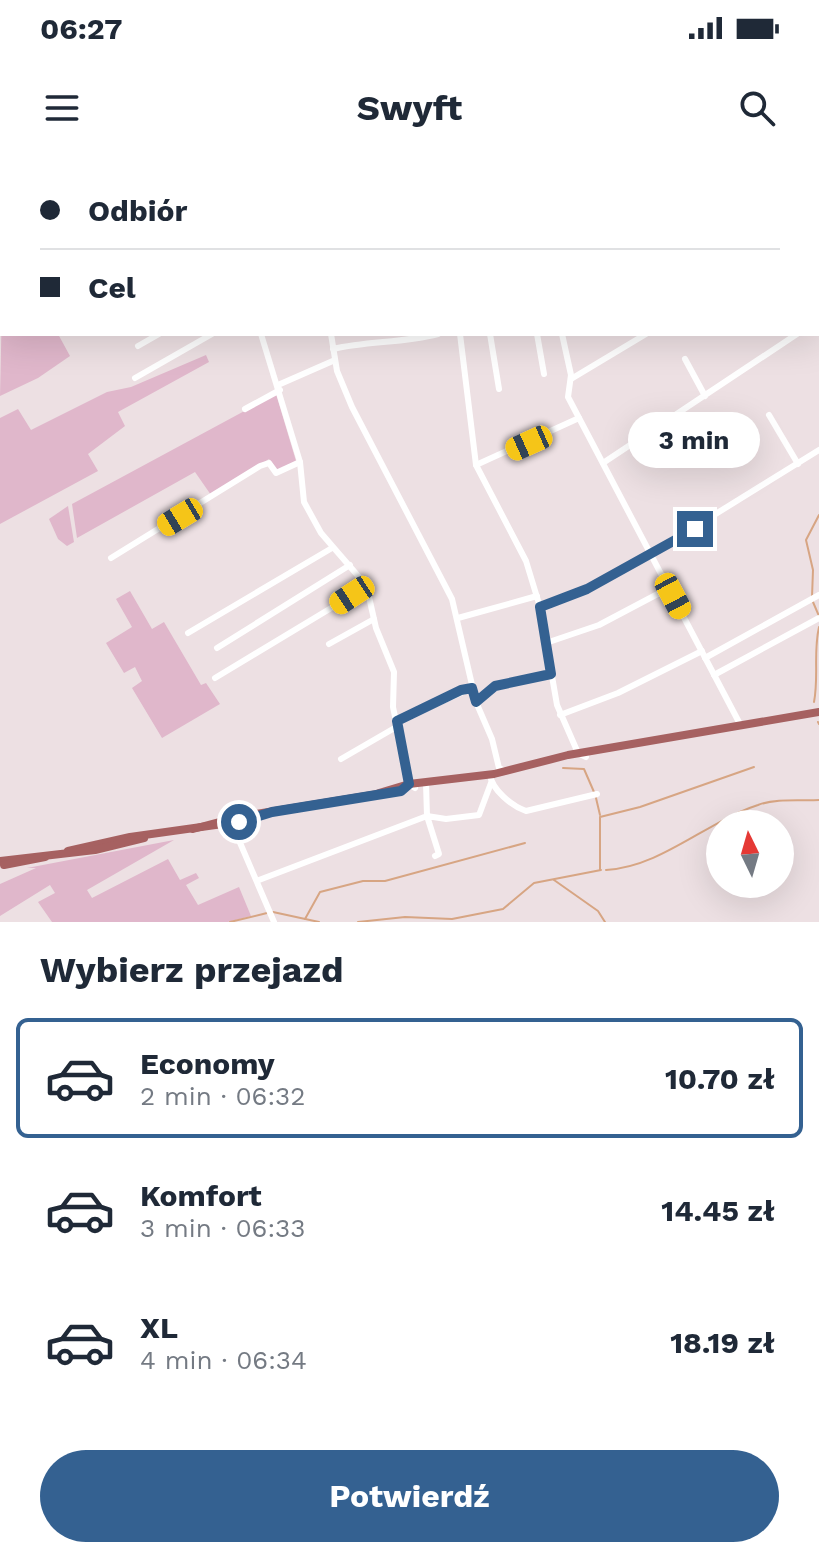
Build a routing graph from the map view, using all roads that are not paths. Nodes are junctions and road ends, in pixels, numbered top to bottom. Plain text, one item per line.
1 (156, 336) edge
2 (208, 336) edge
3 (262, 336) edge
4 (331, 336) edge
5 (430, 336) edge
6 (460, 336) edge
7 (490, 336) edge
8 (537, 336) edge
9 (562, 336) edge
10 (643, 336) edge
11 (794, 336) edge
12 (138, 346) dead end
13 (333, 349) junction
14 (685, 359) dead end
15 (335, 360) junction
16 (544, 374) dead end
17 (135, 378) dead end
18 (571, 379) junction
19 (279, 388) junction
20 (499, 389) dead end
21 (705, 396) junction
22 (245, 409) dead end
23 (769, 415) dead end
24 (579, 418) junction
25 (819, 450) edge
26 (300, 462) junction
27 (603, 463) junction
28 (798, 464) junction
29 (476, 465) junction
30 (332, 548) junction
31 (651, 554) junction
32 (111, 558) dead end
33 (350, 565) junction
34 (366, 587) junction
35 (669, 588) junction
36 (819, 595) edge
37 (537, 596) junction
38 (540, 607) junction
39 (458, 618) junction
40 (819, 618) edge
41 (374, 619) junction
42 (188, 633) dead end
43 (546, 643) junction
44 (329, 644) dead end
45 (217, 648) dead end
46 (704, 655) junction
47 (551, 674) junction
48 (714, 675) junction
49 (215, 678) dead end
50 (472, 688) junction
51 (476, 702) junction
52 (819, 712) edge
53 (560, 715) junction
54 (397, 723) junction
55 (739, 728) junction
56 (582, 755) junction
57 (341, 759) dead end
58 (551, 761) junction
59 (496, 774) junction
60 (426, 784) junction
61 (412, 786) junction
62 (379, 793) junction
63 (597, 794) dead end
64 (272, 812) junction
65 (427, 816) junction
66 (232, 824) junction
67 (193, 829) junction
68 (435, 856) dead end
69 (0, 863) edge
70 (259, 880) junction
71 (272, 915) edge

1 - 12 street
2 - 17 street
3 - 19 street
4 - 13 street
5 - 13 street
6 - 29 street
7 - 20 street
8 - 16 street
9 - 18 street
10 - 18 street
11 - 21 street
13 - 15 street
14 - 21 street
15 - 19 street
15 - 39 street
18 - 24 street
19 - 22 street
19 - 26 street
21 - 27 street
23 - 28 street
24 - 27 street
24 - 29 street
25 - 28 street
26 - 30 street
26 - 32 street
27 - 31 street
28 - 31 street
29 - 37 street
30 - 33 street
30 - 42 street
31 - 35 street
31 - 38 street
33 - 34 street
33 - 45 street
34 - 41 street
34 - 49 street
35 - 43 street
35 - 46 street
36 - 46 street
37 - 38 street
37 - 39 street
38 - 43 street
39 - 50 street
40 - 48 street
41 - 44 street
41 - 54 street
43 - 47 street
46 - 48 street
46 - 53 street
47 - 51 street
47 - 53 street
48 - 55 street
50 - 51 street
50 - 54 street
51 - 59 street
52 - 55 main road
53 - 56 street
54 - 57 street
54 - 61 street
55 - 56 main road
56 - 58 main road
56 - 58 main road
58 - 59 main road
59 - 60 main road
59 - 63 street
59 - 65 street
60 - 61 main road
60 - 65 street
61 - 62 main road
61 - 62 main road
62 - 64 main road
64 - 66 main road
64 - 67 main road
65 - 68 street
65 - 70 street
66 - 67 main road
66 - 70 street
67 - 69 main road
70 - 71 street

